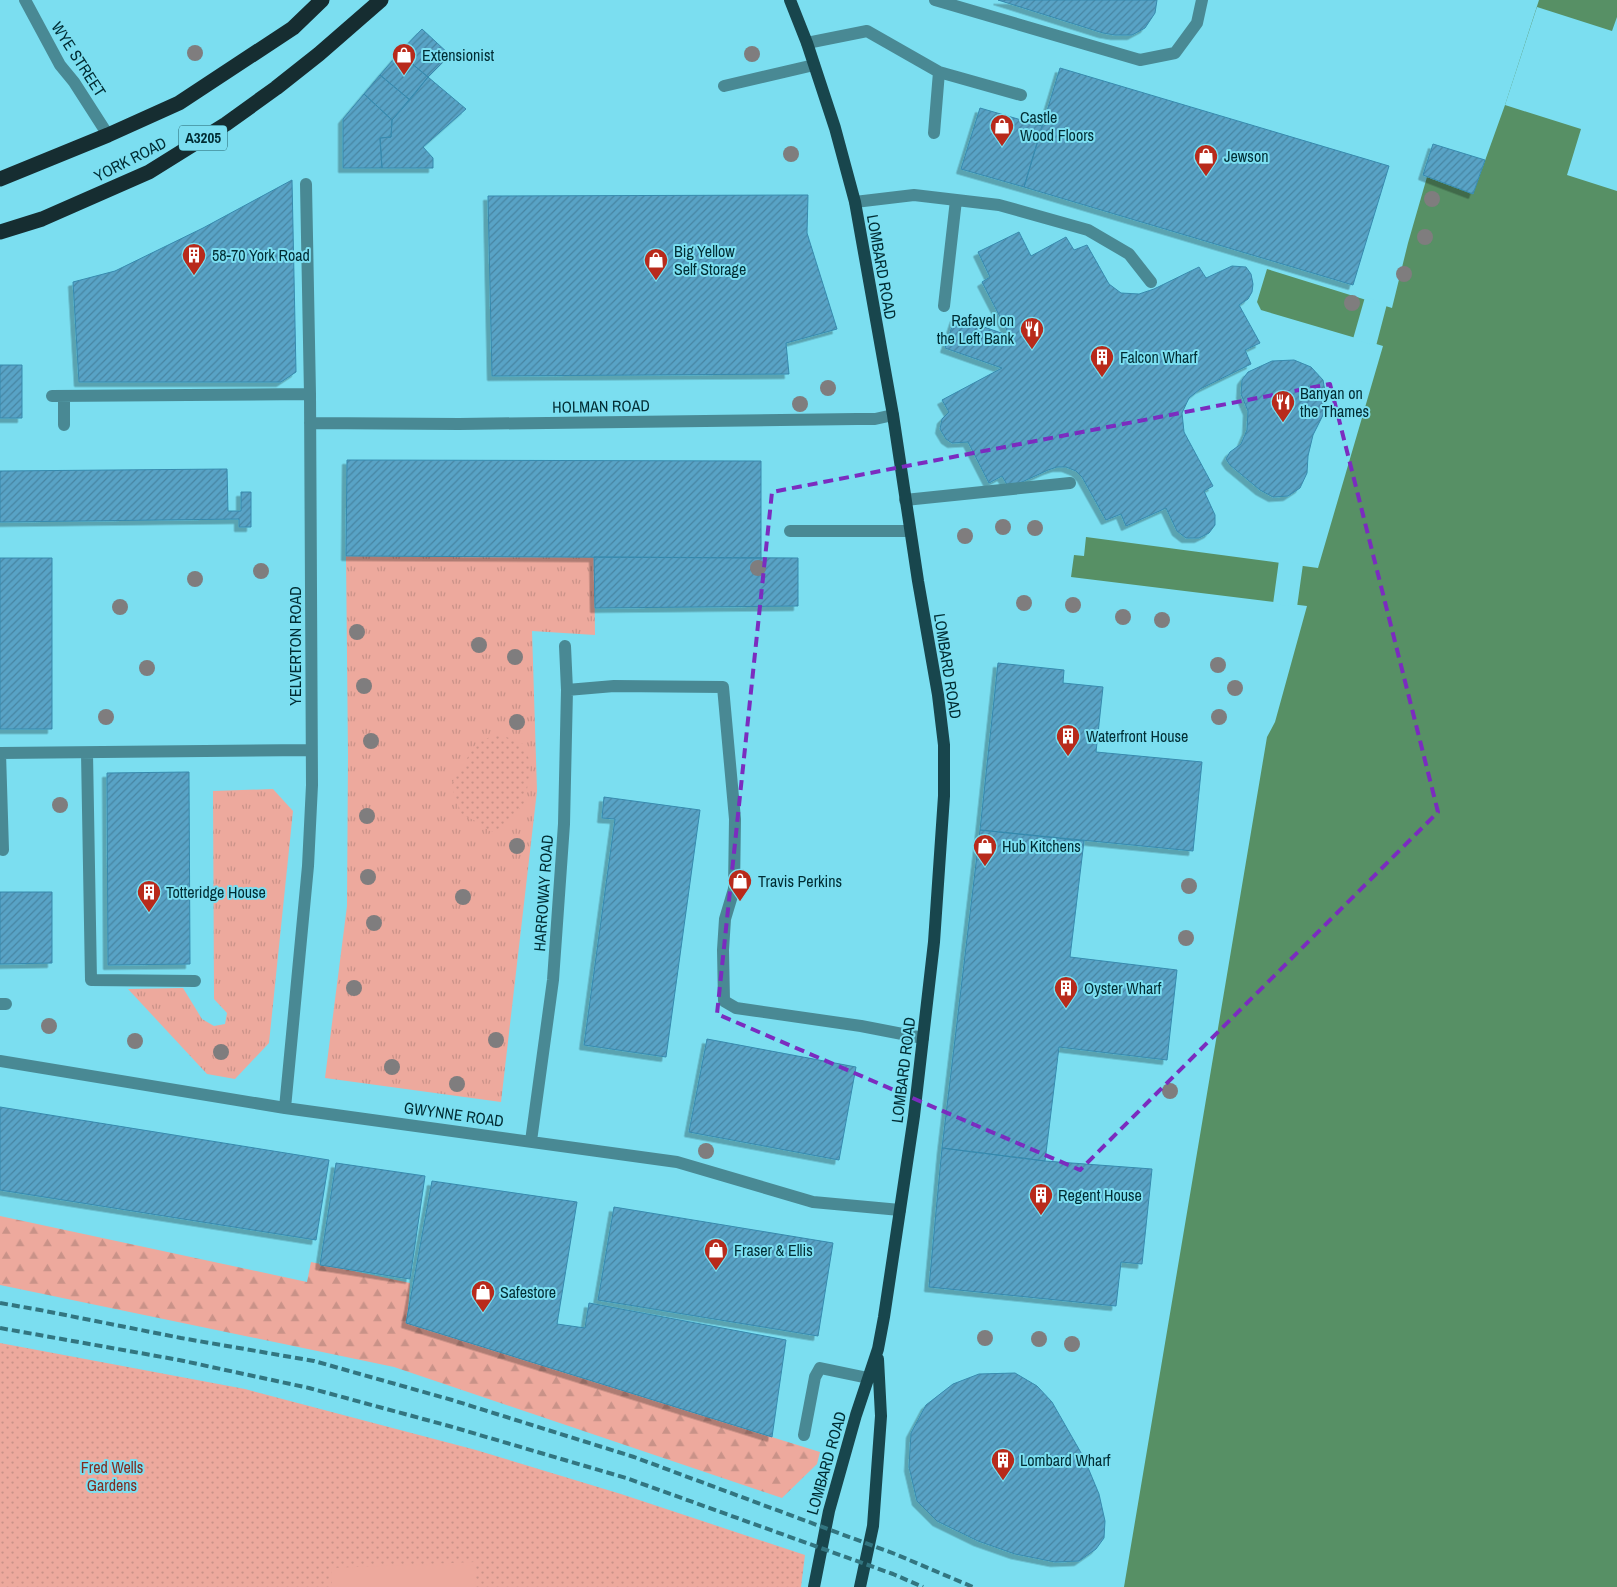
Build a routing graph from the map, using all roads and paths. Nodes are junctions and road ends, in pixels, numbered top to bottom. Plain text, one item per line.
1 (322, 0) edge
2 (381, 0) edge
3 (790, 0) edge
4 (935, 0) edge
5 (1202, 0) edge
6 (28, 1) edge
7 (807, 42) junction
8 (814, 65) junction
9 (939, 72) junction
10 (724, 86) dead end
11 (1021, 95) dead end
12 (934, 134) dead end
13 (108, 135) junction
14 (0, 180) edge
15 (306, 184) dead end
16 (956, 200) junction
17 (854, 202) junction
18 (0, 232) edge
19 (1152, 282) dead end
20 (944, 306) dead end
21 (310, 394) junction
22 (893, 415) junction
23 (310, 423) junction
24 (64, 425) dead end
25 (1070, 483) dead end
26 (905, 500) junction
27 (790, 531) dead end
28 (910, 531) junction
29 (564, 646) dead end
30 (567, 690) junction
31 (311, 750) junction
32 (0, 753) edge
33 (87, 753) junction
34 (3, 850) dead end
35 (195, 981) dead end
36 (923, 1038) junction
37 (0, 1062) edge
38 (285, 1108) junction
39 (531, 1141) junction
40 (900, 1210) junction
41 (878, 1350) junction
42 (868, 1378) junction
43 (804, 1435) dead end
44 (814, 1587) edge
45 (860, 1587) edge

1 - 13 highway, YORK ROAD / A3205
2 - 18 highway, YORK ROAD / A3205
3 - 7 main road, LOMBARD ROAD
4 - 5 street
6 - 13 street, WYE STREET
7 - 8 main road, LOMBARD ROAD
7 - 9 street
8 - 10 street
8 - 17 main road, LOMBARD ROAD
9 - 11 street
9 - 12 street
13 - 14 highway, YORK ROAD / A3205
15 - 21 street, YELVERTON ROAD
16 - 17 street
16 - 19 street
16 - 20 street
17 - 22 main road, LOMBARD ROAD
21 - 23 street, YELVERTON ROAD
21 - 24 street
22 - 23 street, HOLMAN ROAD
22 - 26 main road, LOMBARD ROAD
23 - 31 street, YELVERTON ROAD
25 - 26 street
26 - 28 main road, LOMBARD ROAD
27 - 28 street
28 - 36 main road, LOMBARD ROAD
29 - 30 street, HARROWAY ROAD
30 - 36 street
30 - 39 street, HARROWAY ROAD
31 - 33 street
31 - 38 street, YELVERTON ROAD
32 - 33 street
32 - 34 street
33 - 35 street
36 - 40 main road, LOMBARD ROAD
37 - 38 street, GWYNNE ROAD
38 - 39 street, GWYNNE ROAD
39 - 40 street, GWYNNE ROAD
40 - 41 main road, LOMBARD ROAD
41 - 42 main road, LOMBARD ROAD
41 - 45 main road, LOMBARD ROAD
42 - 43 street
42 - 44 main road, LOMBARD ROAD

